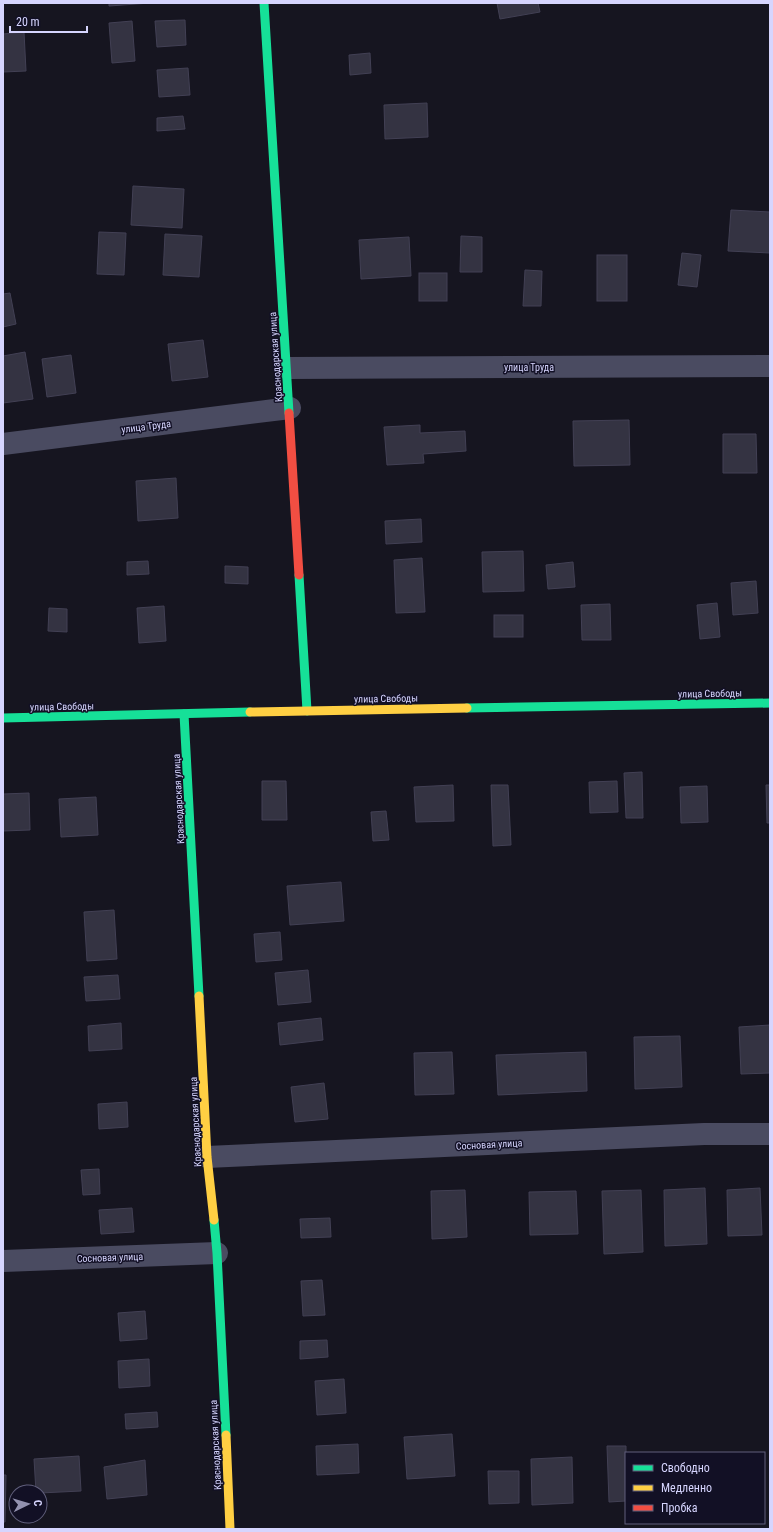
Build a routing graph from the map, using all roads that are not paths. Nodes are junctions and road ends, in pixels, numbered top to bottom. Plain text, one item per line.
1 (266, 3) edge
2 (770, 366) edge
3 (287, 368) junction
4 (290, 408) junction
5 (3, 444) edge
6 (770, 703) edge
7 (307, 711) junction
8 (184, 714) junction
9 (3, 718) edge
10 (770, 1134) edge
11 (207, 1157) junction
12 (217, 1253) junction
13 (3, 1261) edge
14 (230, 1529) edge

1 - 3 street, Краснодарская улица
2 - 3 street, улица Труда
3 - 4 street, Краснодарская улица
4 - 5 street, улица Труда
4 - 7 street, Краснодарская улица
6 - 7 street, улица Свободы
7 - 8 street, улица Свободы
8 - 9 street, улица Свободы
8 - 11 street, Краснодарская улица
10 - 11 street, Сосновая улица
11 - 12 street, Краснодарская улица
12 - 13 street, Сосновая улица
12 - 14 street, Краснодарская улица

